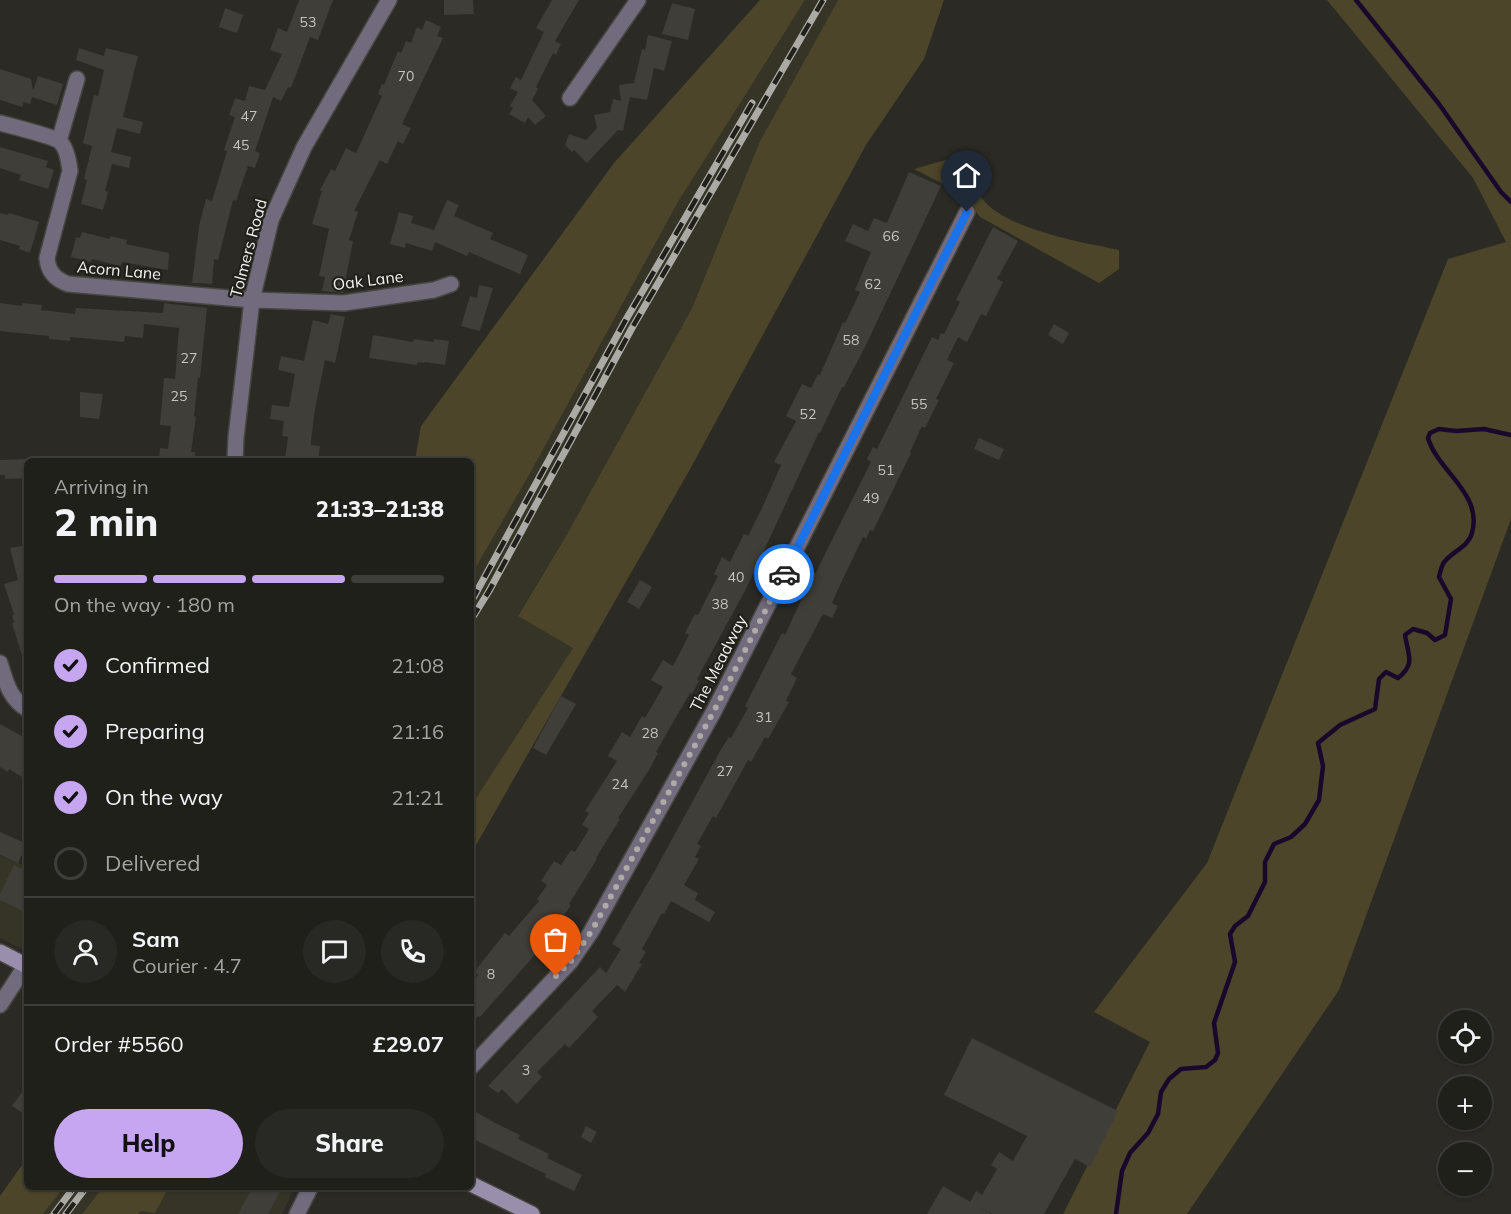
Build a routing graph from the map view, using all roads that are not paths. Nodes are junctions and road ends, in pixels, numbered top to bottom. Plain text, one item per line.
1 (388, 0) edge
2 (638, 0) edge
3 (77, 79) dead end
4 (570, 98) dead end
5 (0, 123) edge
6 (59, 141) junction
7 (967, 212) dead end
8 (451, 284) dead end
9 (252, 300) junction
10 (235, 458) edge
11 (0, 663) edge
12 (24, 707) edge
13 (0, 952) edge
14 (24, 965) edge
15 (24, 969) edge
16 (0, 1005) edge
17 (474, 1064) edge
18 (474, 1185) edge
19 (309, 1190) edge
20 (297, 1214) edge
21 (532, 1214) edge

1 - 9 street, Tolmers Road
2 - 4 street
3 - 6 street
5 - 6 street
6 - 9 street, Acorn Lane
7 - 17 street, The Meadway
8 - 9 street, Oak Lane
9 - 10 street, Tolmers Road
11 - 12 street
13 - 14 main road
15 - 16 street
18 - 21 main road
19 - 20 street

